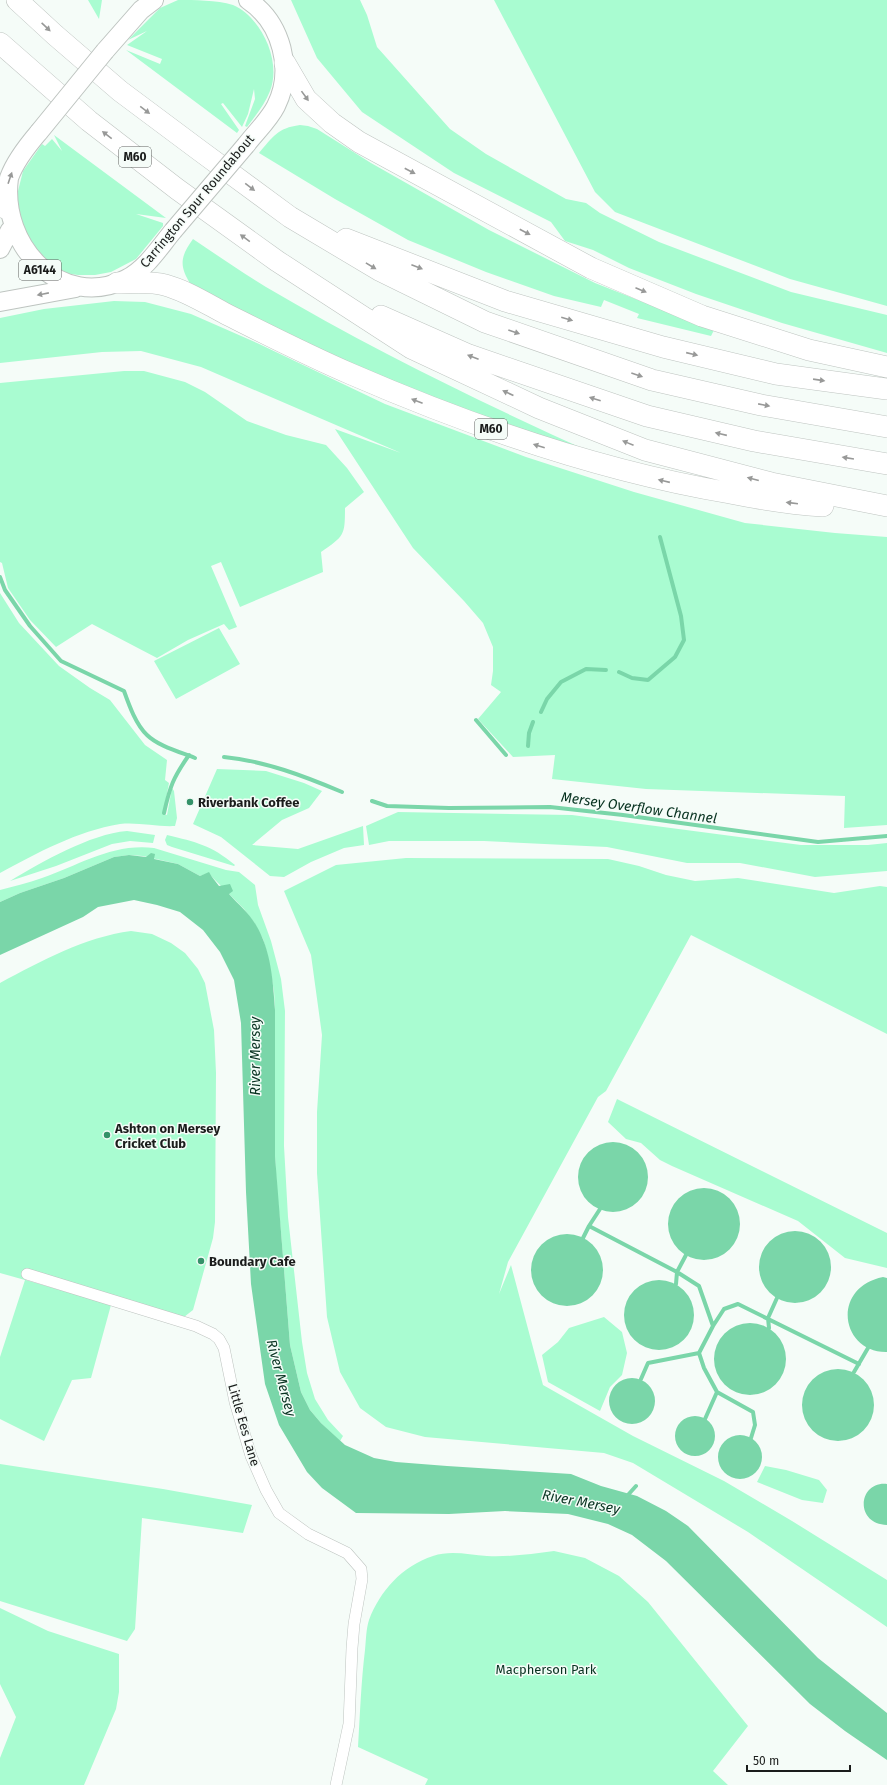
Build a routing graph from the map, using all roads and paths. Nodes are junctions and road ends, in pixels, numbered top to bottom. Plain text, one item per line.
1 (17, 0) edge
2 (154, 0) edge
3 (248, 0) edge
4 (0, 43) edge
5 (285, 63) junction
6 (3, 202) edge
7 (290, 217) junction
8 (10, 230) junction
9 (0, 249) edge
10 (276, 260) junction
11 (117, 283) junction
12 (81, 287) junction
13 (0, 302) edge
14 (887, 367) edge
15 (887, 389) edge
16 (887, 427) edge
17 (887, 464) edge
18 (887, 506) edge
19 (887, 510) edge
20 (27, 1274) dead end
21 (336, 1785) edge

1 -> 7 highway
6 -> 2 main road, Carrington Spur Roundabout / A6144, bridge
3 - 5 main road, Carrington Spur Roundabout / A6144
10 -> 4 highway, M60
5 - 11 main road, Carrington Spur Roundabout / A6144, bridge
5 -> 14 highway
6 - 8 main road, Carrington Spur Roundabout / A6144
7 -> 15 highway
7 -> 16 highway
8 - 9 main road
8 - 12 main road, Carrington Spur Roundabout / A6144
17 -> 10 highway, M60
18 -> 10 highway, M60
11 - 12 main road, Carrington Spur Roundabout / A6144
19 -> 11 highway, M60
12 -> 13 main road, A6144
20 - 21 street, Little Ees Lane

